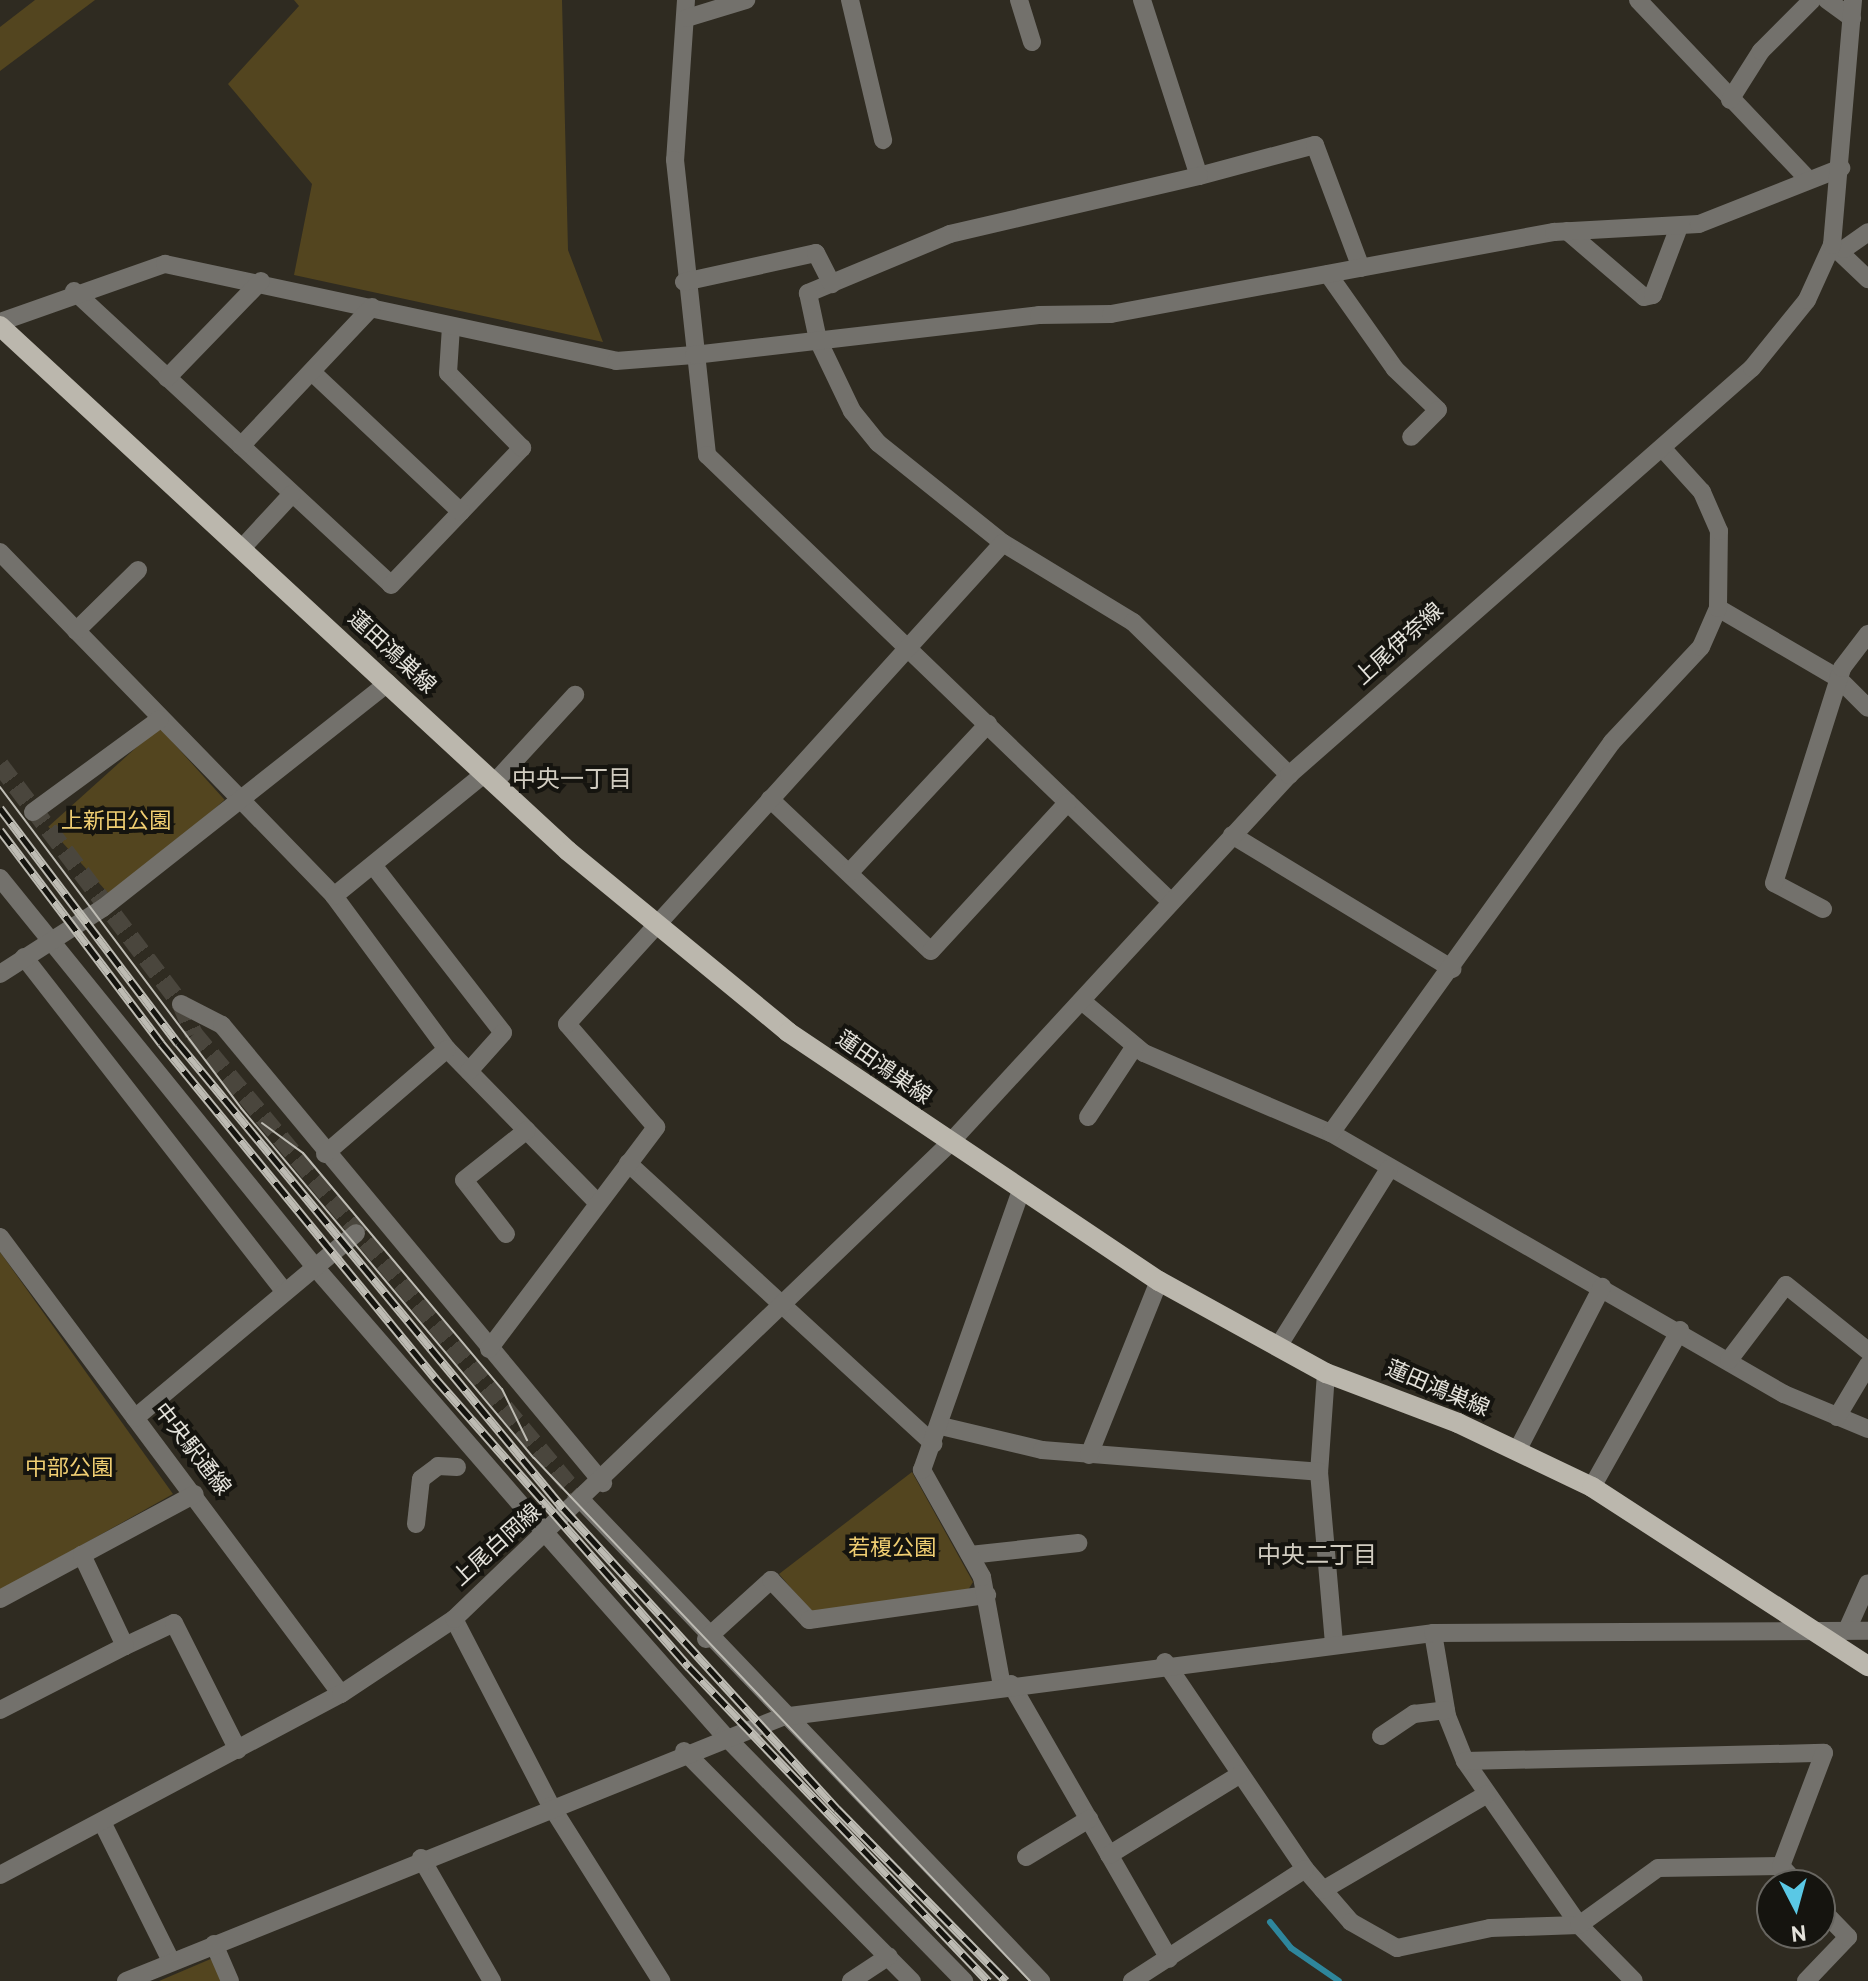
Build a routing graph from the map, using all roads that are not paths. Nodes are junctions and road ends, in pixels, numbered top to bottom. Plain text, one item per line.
1 (746, 0) edge
2 (850, 0) edge
3 (1019, 0) edge
4 (1142, 0) edge
5 (1638, 0) edge
6 (1812, 0) edge
7 (1827, 0) edge
8 (686, 9) edge
9 (1853, 9) edge
10 (1032, 42) dead end
11 (1730, 100) junction
12 (883, 140) dead end
13 (1841, 168) junction
14 (1199, 176) junction
15 (1808, 179) junction
16 (1679, 227) junction
17 (1567, 231) junction
18 (1868, 232) edge
19 (1838, 247) junction
20 (1361, 268) junction
21 (1328, 274) junction
22 (1868, 279) edge
23 (261, 281) junction
24 (684, 282) junction
25 (832, 284) junction
26 (74, 291) junction
27 (372, 307) junction
28 (0, 324) edge
29 (451, 326) junction
30 (818, 340) junction
31 (694, 355) junction
32 (313, 373) junction
33 (167, 378) junction
34 (1411, 437) dead end
35 (241, 446) junction
36 (1663, 449) junction
37 (292, 494) junction
38 (461, 512) junction
39 (1003, 543) junction
40 (243, 547) junction
41 (0, 552) edge
42 (138, 570) dead end
43 (1718, 608) junction
44 (76, 631) junction
45 (1868, 634) edge
46 (907, 646) junction
47 (1838, 678) junction
48 (388, 683) junction
49 (575, 695) dead end
50 (1868, 708) edge
51 (160, 719) junction
52 (988, 724) junction
53 (1289, 775) junction
54 (489, 779) junction
55 (239, 798) junction
56 (770, 799) junction
57 (1068, 802) junction
58 (33, 812) dead end
59 (1232, 835) junction
60 (376, 869) junction
61 (849, 873) junction
62 (0, 878) edge
63 (334, 896) junction
64 (1170, 901) junction
65 (1823, 909) dead end
66 (653, 926) junction
67 (45, 942) junction
68 (24, 957) junction
69 (1452, 969) junction
70 (0, 974) edge
71 (1083, 1002) junction
72 (181, 1004) dead end
73 (1135, 1046) junction
74 (447, 1049) junction
75 (469, 1071) junction
76 (1088, 1117) dead end
77 (527, 1130) junction
78 (1331, 1133) junction
79 (948, 1145) junction
80 (325, 1154) junction
81 (628, 1163) junction
82 (1389, 1169) junction
83 (1021, 1191) junction
84 (597, 1202) junction
85 (356, 1233) dead end
86 (506, 1234) dead end
87 (0, 1237) edge
88 (315, 1267) junction
89 (1159, 1281) junction
90 (1602, 1287) junction
91 (284, 1291) junction
92 (784, 1306) junction
93 (1680, 1330) junction
94 (1279, 1345) junction
95 (489, 1349) junction
96 (1868, 1351) edge
97 (1729, 1360) junction
98 (1868, 1365) edge
99 (1326, 1373) junction
100 (1837, 1417) junction
101 (135, 1418) junction
102 (941, 1426) junction
103 (1868, 1429) edge
104 (934, 1444) junction
105 (1517, 1451) junction
106 (1089, 1455) junction
107 (457, 1467) dead end
108 (1319, 1472) junction
109 (603, 1483) junction
110 (1592, 1487) junction
111 (195, 1494) junction
112 (583, 1502) junction
113 (416, 1524) dead end
114 (547, 1535) junction
115 (1078, 1543) dead end
116 (82, 1555) junction
117 (970, 1555) junction
118 (1868, 1583) edge
119 (987, 1595) junction
120 (0, 1599) edge
121 (454, 1619) junction
122 (1804, 1628) junction
123 (1847, 1630) junction
124 (1868, 1631) edge
125 (1433, 1633) junction
126 (706, 1639) junction
127 (1334, 1642) junction
128 (125, 1646) junction
129 (1165, 1662) junction
130 (1868, 1666) edge
131 (1007, 1685) junction
132 (341, 1694) junction
133 (0, 1710) edge
134 (1446, 1710) junction
135 (782, 1717) junction
136 (724, 1735) junction
137 (1381, 1736) dead end
138 (238, 1750) junction
139 (684, 1751) junction
140 (1465, 1761) junction
141 (1239, 1775) junction
142 (1487, 1794) junction
143 (551, 1806) junction
144 (1089, 1819) junction
145 (103, 1824) junction
146 (1109, 1855) junction
147 (1026, 1857) dead end
148 (421, 1858) junction
149 (1781, 1866) junction
150 (1305, 1869) junction
151 (1784, 1869) edge
152 (0, 1875) edge
153 (1323, 1890) junction
154 (1579, 1925) junction
155 (1836, 1925) edge
156 (214, 1944) junction
157 (889, 1956) junction
158 (1169, 1959) junction
159 (171, 1961) junction
160 (126, 1981) edge
161 (230, 1981) edge
162 (492, 1981) edge
163 (661, 1981) edge
164 (851, 1981) edge
165 (912, 1981) edge
166 (964, 1981) edge
167 (1041, 1981) edge
168 (1132, 1981) edge
169 (1634, 1981) edge
170 (1806, 1981) edge

1 - 8 street
2 - 12 street
3 - 10 street
4 - 14 street
5 - 11 street
6 - 11 street
7 - 9 street
8 - 24 street
9 - 13 street, 上尾伊奈線
11 - 15 street
13 - 15 street
13 - 19 street, 上尾伊奈線
14 - 20 street
14 - 25 street
15 - 16 street
16 - 17 street
16 - 17 street
17 - 20 street
18 - 19 street
19 - 22 street
19 - 36 street, 上尾伊奈線
20 - 21 street
21 - 30 street
21 - 34 street
23 - 26 street
23 - 27 street
23 - 33 street
24 - 25 street
24 - 31 street
25 - 30 street
26 - 28 street
26 - 33 street
27 - 29 street
27 - 32 street
28 - 40 main road, 蓮田鴻巣線
29 - 31 street
29 - 38 street
30 - 31 street
30 - 39 street
31 - 46 street
32 - 35 street
32 - 38 street
33 - 35 street
35 - 37 street
36 - 43 street
36 - 53 street, 上尾伊奈線
37 - 38 street
37 - 40 street
39 - 46 street
39 - 53 street
40 - 48 main road, 蓮田鴻巣線
41 - 44 street
42 - 44 street
43 - 47 street
43 - 69 street
44 - 51 street
45 - 47 street
46 - 52 street
46 - 56 street
47 - 50 street
47 - 65 street
48 - 54 main road, 蓮田鴻巣線
48 - 55 street
49 - 54 street
51 - 55 street
51 - 58 street
52 - 57 street
52 - 61 street
53 - 59 street, 上尾伊奈線
54 - 60 street
54 - 66 main road, 蓮田鴻巣線
55 - 63 street
55 - 67 street
56 - 61 street
56 - 66 street
57 - 61 street
57 - 64 street
59 - 64 street, 上尾伊奈線
59 - 69 street
60 - 63 street
60 - 75 street
62 - 67 street
63 - 74 street
64 - 71 street, 上尾伊奈線
66 - 79 main road, 蓮田鴻巣線
66 - 81 street
67 - 68 street
67 - 88 street
68 - 70 street
68 - 91 street
69 - 78 street
71 - 73 street
71 - 79 street, 上尾伊奈線
72 - 80 street
73 - 76 street
73 - 78 street
74 - 75 street
74 - 80 street
75 - 77 street
77 - 84 street
77 - 86 street
78 - 82 street
79 - 83 main road, 蓮田鴻巣線
79 - 92 street, 上尾白岡線
80 - 95 street
81 - 84 street
81 - 92 street
82 - 90 street
82 - 94 street
83 - 89 main road, 蓮田鴻巣線
83 - 102 street
84 - 95 street
85 - 88 street
87 - 101 street, 中央駅通線
88 - 91 street
88 - 114 street
89 - 94 main road, 蓮田鴻巣線
89 - 106 street
90 - 93 street
90 - 105 street
91 - 101 street
92 - 104 street
92 - 109 street, 上尾白岡線
93 - 97 street
93 - 110 street
94 - 99 main road, 蓮田鴻巣線
95 - 109 street
96 - 97 street
97 - 100 street
98 - 100 street
99 - 105 main road, 蓮田鴻巣線
99 - 108 street
100 - 103 street
101 - 111 street, 中央駅通線
102 - 104 street
102 - 106 street
104 - 117 street
105 - 110 main road, 蓮田鴻巣線
106 - 108 street
107 - 113 street
108 - 127 street
109 - 112 street, 上尾白岡線
110 - 122 main road, 蓮田鴻巣線
111 - 116 street
111 - 132 street, 中央駅通線
112 - 114 street, 上尾白岡線
112 - 126 street
114 - 121 street, 上尾白岡線
114 - 136 street
115 - 117 street
116 - 120 street
116 - 128 street
117 - 119 street
118 - 123 street
119 - 126 street
119 - 131 street
121 - 132 street, 上尾白岡線
121 - 143 street
122 - 123 street
122 - 125 street
122 - 130 main road, 蓮田鴻巣線
123 - 124 street
125 - 127 street
125 - 134 street
126 - 135 street
127 - 129 street
128 - 133 street
128 - 138 street
129 - 131 street
129 - 141 street
131 - 135 street
131 - 144 street
132 - 138 street, 上尾白岡線
134 - 137 street
134 - 140 street
135 - 136 street
135 - 167 street
136 - 139 street
136 - 166 street
138 - 145 street, 上尾白岡線
139 - 143 street
139 - 157 street
140 - 142 street
140 - 149 street
141 - 146 street
141 - 150 street
142 - 153 street
142 - 154 street
143 - 148 street
143 - 163 street
144 - 146 street
144 - 147 street
145 - 152 street, 上尾白岡線
145 - 159 street
146 - 158 street
148 - 156 street
148 - 162 street
149 - 151 street
149 - 154 street
150 - 153 street
150 - 158 street
153 - 154 street
154 - 169 street
155 - 170 street
156 - 159 street
156 - 161 street
157 - 164 street
157 - 165 street
158 - 168 street
159 - 160 street

